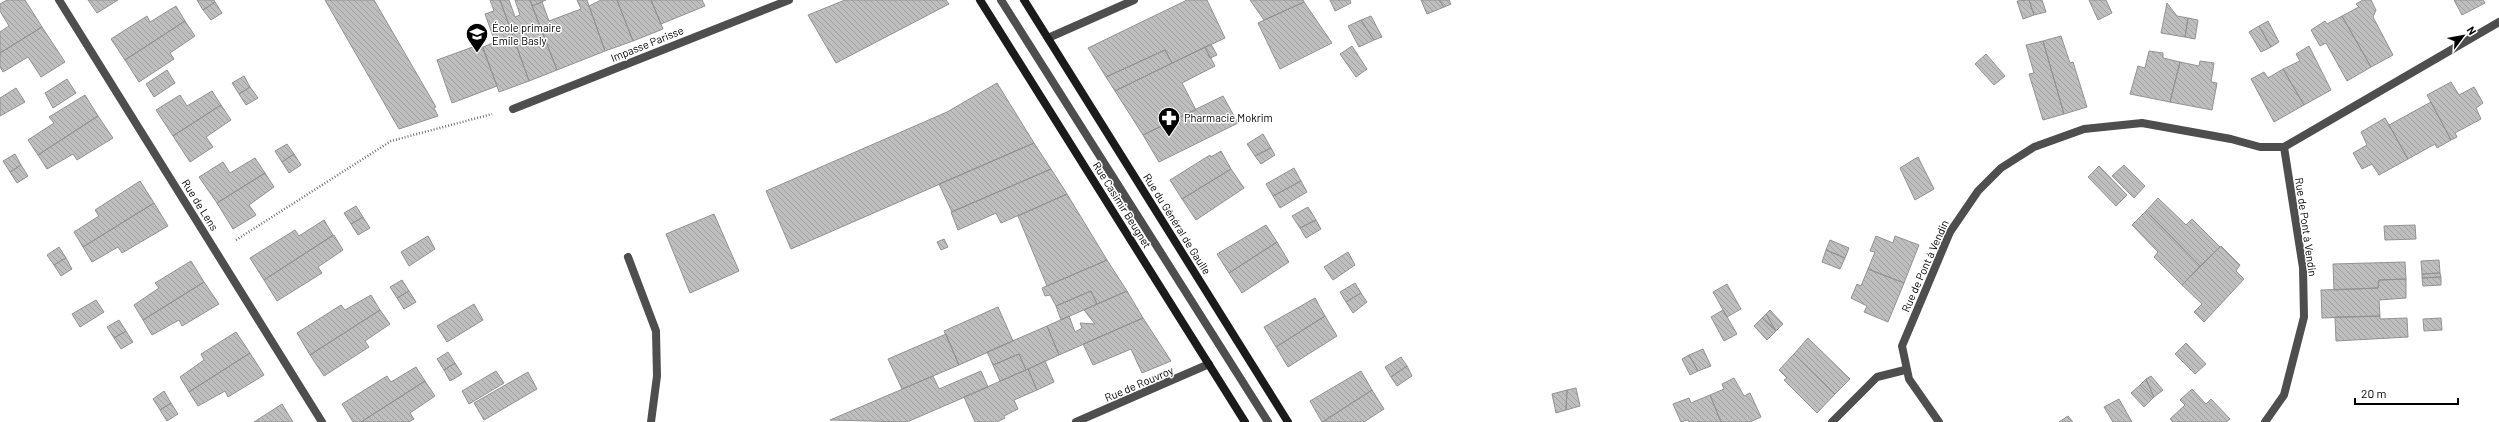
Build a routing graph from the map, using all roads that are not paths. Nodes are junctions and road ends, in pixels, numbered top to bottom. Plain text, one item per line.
1 (59, 0) edge
2 (789, 0) edge
3 (980, 0) edge
4 (1001, 0) edge
5 (1024, 0) edge
6 (1134, 0) edge
7 (2499, 22) edge
8 (1048, 38) junction
9 (513, 109) road end
10 (2284, 146) junction
11 (628, 257) dead end
12 (1209, 364) junction
13 (1905, 370) junction
14 (322, 422) edge
15 (651, 422) edge
16 (1076, 422) edge
17 (1245, 422) edge
18 (1268, 422) edge
19 (1288, 422) edge
20 (1832, 422) edge
21 (1939, 422) edge
22 (2265, 422) edge

1 - 14 street, Rue de Lens
2 - 9 street, Impasse Parisse
3 - 12 main road, Rue Casimir Beugnet
4 - 18 street
5 - 8 main road
6 - 8 street
7 - 10 street, Rue de Pont à Vendin
8 - 19 main road, Rue du Général de Gaulle
10 - 13 street, Rue de Pont à Vendin
10 - 22 street, Rue de Pont à Vendin
11 - 15 street
12 - 16 street, Rue de Rouvroy
12 - 17 main road, Rue Casimir Beugnet
13 - 20 street
13 - 21 street, Rue de Pont à Vendin

